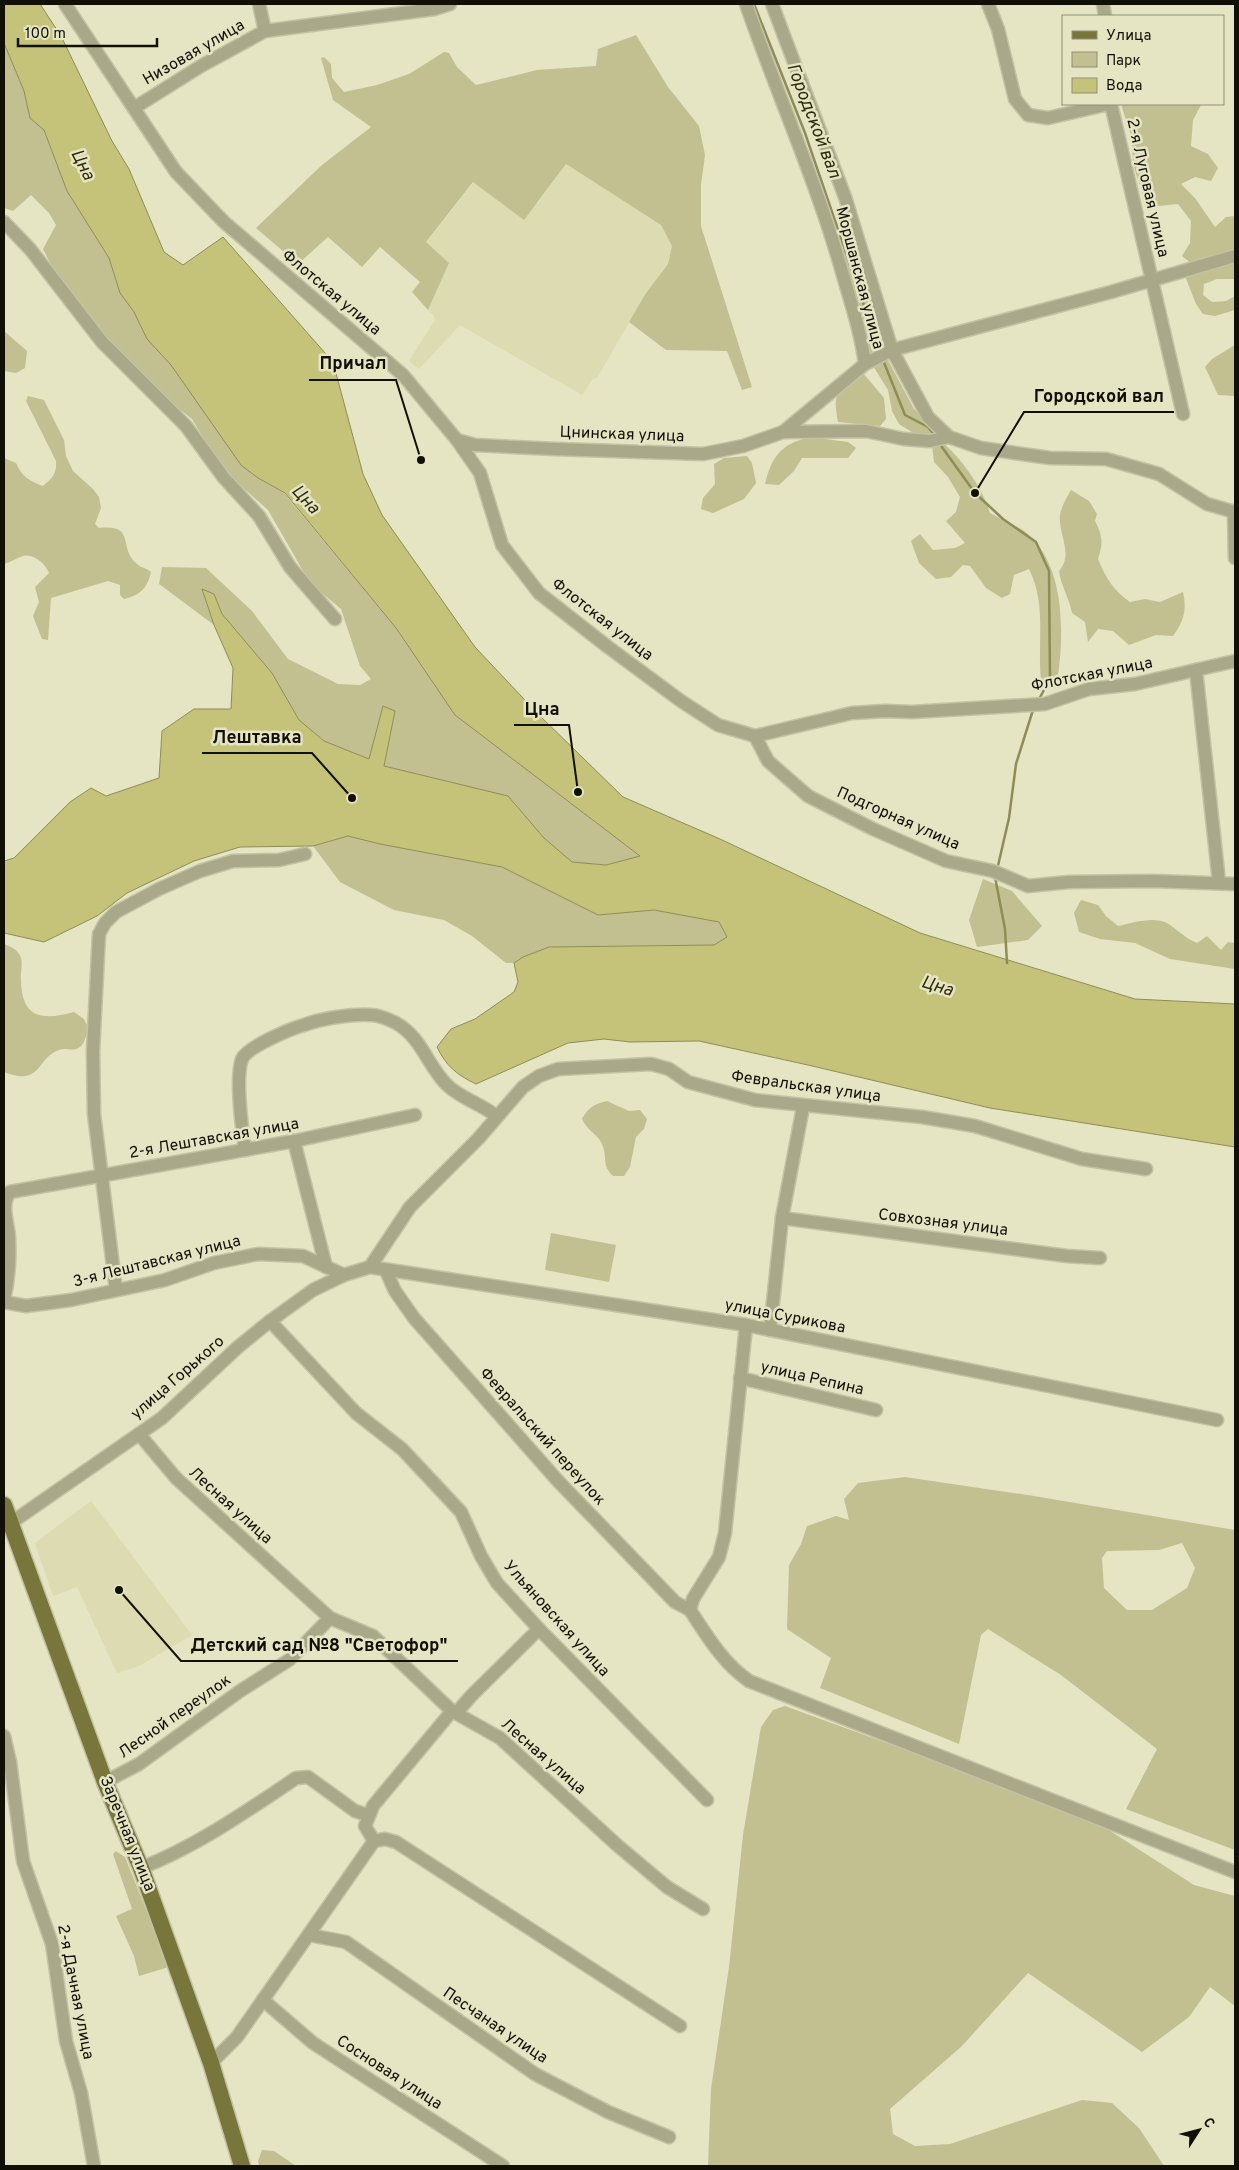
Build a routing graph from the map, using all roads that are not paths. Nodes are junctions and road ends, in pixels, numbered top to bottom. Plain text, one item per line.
1 (65, 4) edge
2 (259, 4) edge
3 (450, 4) edge
4 (746, 4) edge
5 (772, 4) edge
6 (988, 4) edge
7 (265, 31) junction
8 (1106, 105) edge
9 (1110, 105) edge
10 (134, 108) junction
11 (4, 222) edge
12 (1235, 256) edge
13 (1152, 279) junction
14 (880, 356) junction
15 (1183, 414) dead end
16 (782, 432) junction
17 (949, 437) junction
18 (457, 440) junction
19 (1235, 512) edge
20 (1235, 558) edge
21 (335, 619) dead end
22 (1235, 660) edge
23 (1196, 670) junction
24 (755, 736) junction
25 (305, 854) dead end
26 (1219, 882) junction
27 (1235, 884) edge
28 (803, 1107) junction
29 (415, 1115) dead end
30 (496, 1116) junction
31 (294, 1141) junction
32 (245, 1150) junction
33 (1146, 1169) dead end
34 (102, 1176) junction
35 (782, 1218) junction
36 (1100, 1258) dead end
37 (326, 1267) junction
38 (370, 1267) junction
39 (386, 1271) junction
40 (344, 1275) junction
41 (116, 1290) junction
42 (4, 1301) edge
43 (270, 1320) junction
44 (746, 1325) junction
45 (770, 1330) junction
46 (740, 1378) junction
47 (876, 1410) dead end
48 (1217, 1420) dead end
49 (138, 1434) junction
50 (4, 1504) edge
51 (7, 1525) edge
52 (690, 1610) junction
53 (330, 1618) junction
54 (539, 1629) junction
55 (455, 1712) junction
56 (4, 1736) edge
57 (106, 1782) junction
58 (707, 1800) dead end
59 (368, 1815) junction
60 (374, 1841) junction
61 (141, 1868) junction
62 (1235, 1872) edge
63 (703, 1909) dead end
64 (309, 1936) junction
65 (263, 2000) junction
66 (680, 2026) dead end
67 (211, 2063) junction
68 (669, 2137) dead end
69 (94, 2166) edge
70 (242, 2166) edge
71 (502, 2166) edge

1 - 10 street, Флотская улица
2 - 7 street
3 - 7 street, Низовая улица
4 - 14 street, Моршанская улица
5 - 14 street, Моршанская улица
6 - 8 street
7 - 10 street, Низовая улица
9 - 13 street, 2-я Луговая улица
10 - 18 street, Флотская улица
11 - 21 street
12 - 13 street
13 - 14 street
13 - 15 street, 2-я Луговая улица
14 - 16 street, Цнинская улица
14 - 17 street
16 - 17 street, Цнинская улица
16 - 18 street, Цнинская улица
17 - 19 street, Цнинская улица
18 - 24 street, Флотская улица
19 - 20 street
22 - 23 street, Флотская улица
23 - 24 street, Флотская улица
23 - 26 street
24 - 26 street, Подгорная улица
25 - 34 street
26 - 27 street, Подгорная улица
28 - 30 street, Февральская улица
28 - 33 street, Февральская улица
28 - 35 street
29 - 31 street, 2-я Лештавская улица
30 - 32 street
30 - 38 street, Февральская улица
31 - 32 street, 2-я Лештавская улица
31 - 37 street
32 - 34 street, 2-я Лештавская улица
34 - 41 street
34 - 42 street, 2-я Лештавская улица
35 - 36 street, Совхозная улица
35 - 45 street
37 - 40 street, 3-я Лештавская улица
37 - 41 street, 3-я Лештавская улица
38 - 39 street, улица Сурикова
38 - 40 street
39 - 44 street, улица Сурикова
39 - 52 street, Февральский переулок
40 - 43 street, улица Горького
41 - 42 street, 3-я Лештавская улица
43 - 49 street, улица Горького
43 - 54 street, Ульяновская улица
44 - 45 street, улица Сурикова
44 - 46 street
45 - 48 street, улица Сурикова
46 - 47 street, улица Репина
46 - 52 street
49 - 51 street, улица Горького
49 - 53 street, Лесная улица
50 - 51 main road, Заречная улица
51 - 57 main road, Заречная улица
52 - 62 street
53 - 55 street, Лесная улица
53 - 57 street, Лесной переулок
54 - 55 street
54 - 58 street, Ульяновская улица
55 - 59 street
55 - 63 street, Лесная улица
56 - 69 street, 2-я Дачная улица
57 - 61 main road, Заречная улица
59 - 60 street
59 - 61 street
60 - 64 street
60 - 66 street
61 - 67 main road, Заречная улица
64 - 65 street
64 - 68 street, Песчаная улица
65 - 67 street
65 - 71 street, Сосновая улица
67 - 70 main road, Заречная улица

